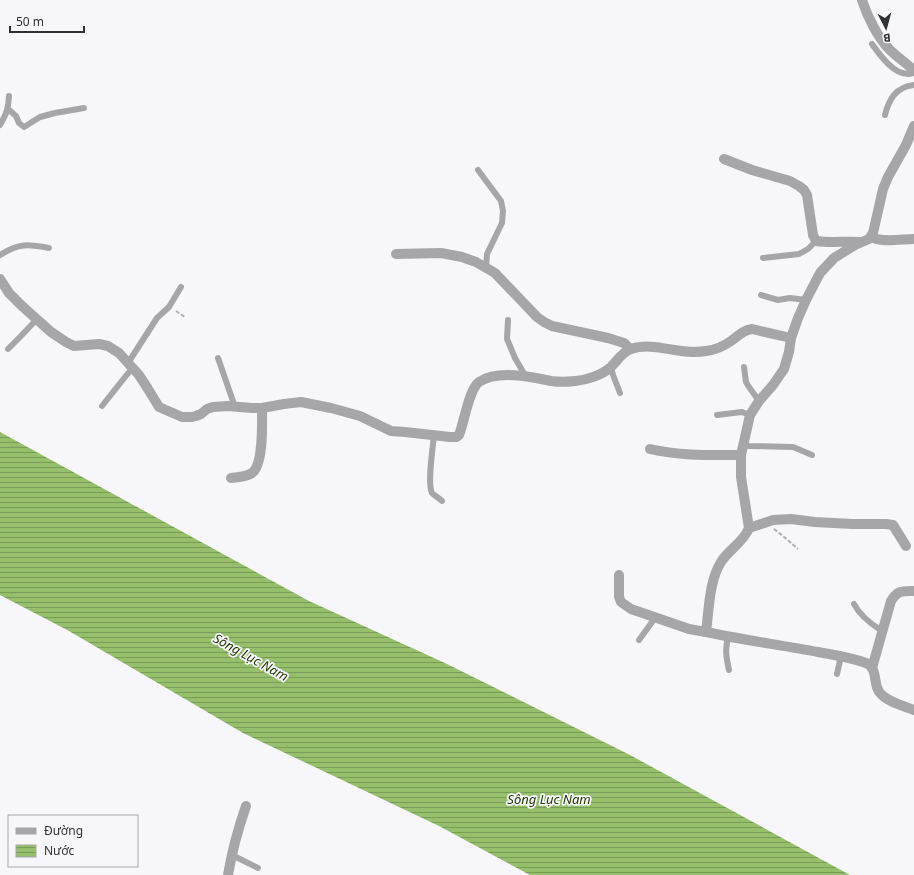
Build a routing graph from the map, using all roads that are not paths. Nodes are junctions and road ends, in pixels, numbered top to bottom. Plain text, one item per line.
1 (862, 0) edge
2 (872, 44) dead end
3 (914, 72) edge
4 (914, 86) edge
5 (9, 96) dead end
6 (84, 108) dead end
7 (8, 109) junction
8 (885, 115) dead end
9 (0, 124) edge
10 (914, 126) edge
11 (724, 159) dead end
12 (478, 170) dead end
13 (871, 237) junction
14 (914, 238) edge
15 (816, 241) junction
16 (860, 242) junction
17 (49, 248) dead end
18 (396, 254) dead end
19 (0, 255) edge
20 (763, 258) dead end
21 (486, 268) junction
22 (0, 279) edge
23 (181, 287) dead end
24 (762, 295) dead end
25 (806, 300) junction
26 (37, 319) junction
27 (508, 320) dead end
28 (791, 338) junction
29 (630, 349) junction
30 (8, 350) dead end
31 (218, 358) dead end
32 (130, 365) junction
33 (744, 366) dead end
34 (611, 367) junction
35 (526, 376) junction
36 (620, 393) dead end
37 (759, 401) junction
38 (102, 406) dead end
39 (235, 407) junction
40 (262, 408) junction
41 (717, 415) dead end
42 (750, 415) junction
43 (434, 435) junction
44 (650, 450) dead end
45 (742, 450) junction
46 (812, 455) dead end
47 (231, 478) dead end
48 (442, 501) dead end
49 (749, 528) junction
50 (906, 546) dead end
51 (619, 575) dead end
52 (914, 591) edge
53 (854, 604) dead end
54 (655, 618) junction
55 (882, 631) junction
56 (706, 632) junction
57 (728, 637) junction
58 (639, 640) dead end
59 (841, 656) junction
60 (872, 668) junction
61 (729, 670) dead end
62 (837, 674) dead end
63 (914, 710) edge
64 (246, 806) dead end
65 (232, 855) junction
66 (258, 868) dead end
67 (228, 875) edge

1 - 3 street
2 - 3 lane
4 - 8 lane
5 - 7 lane
6 - 7 lane
7 - 9 lane
10 - 13 street
11 - 15 street
12 - 21 lane
13 - 14 street
13 - 16 street
15 - 16 street
15 - 20 lane
16 - 25 street
17 - 19 lane
18 - 21 street
21 - 29 street
22 - 26 street
23 - 32 lane
24 - 25 lane
25 - 28 street
26 - 30 lane
26 - 32 street
27 - 35 lane
28 - 29 street
28 - 37 street
29 - 34 street
31 - 39 lane
32 - 38 lane
32 - 39 street
33 - 37 lane
34 - 35 street
34 - 36 lane
35 - 43 street
37 - 42 street
39 - 40 street
40 - 43 street
40 - 47 street
41 - 42 lane
42 - 45 street
43 - 48 lane
44 - 45 street
45 - 46 lane
45 - 49 street
49 - 50 street
49 - 56 street
51 - 54 street
52 - 55 street
53 - 55 lane
54 - 56 street
54 - 58 lane
55 - 60 street
56 - 57 street
57 - 59 street
57 - 61 lane
59 - 60 street
59 - 62 lane
60 - 63 street
64 - 65 street
65 - 66 lane
65 - 67 street

